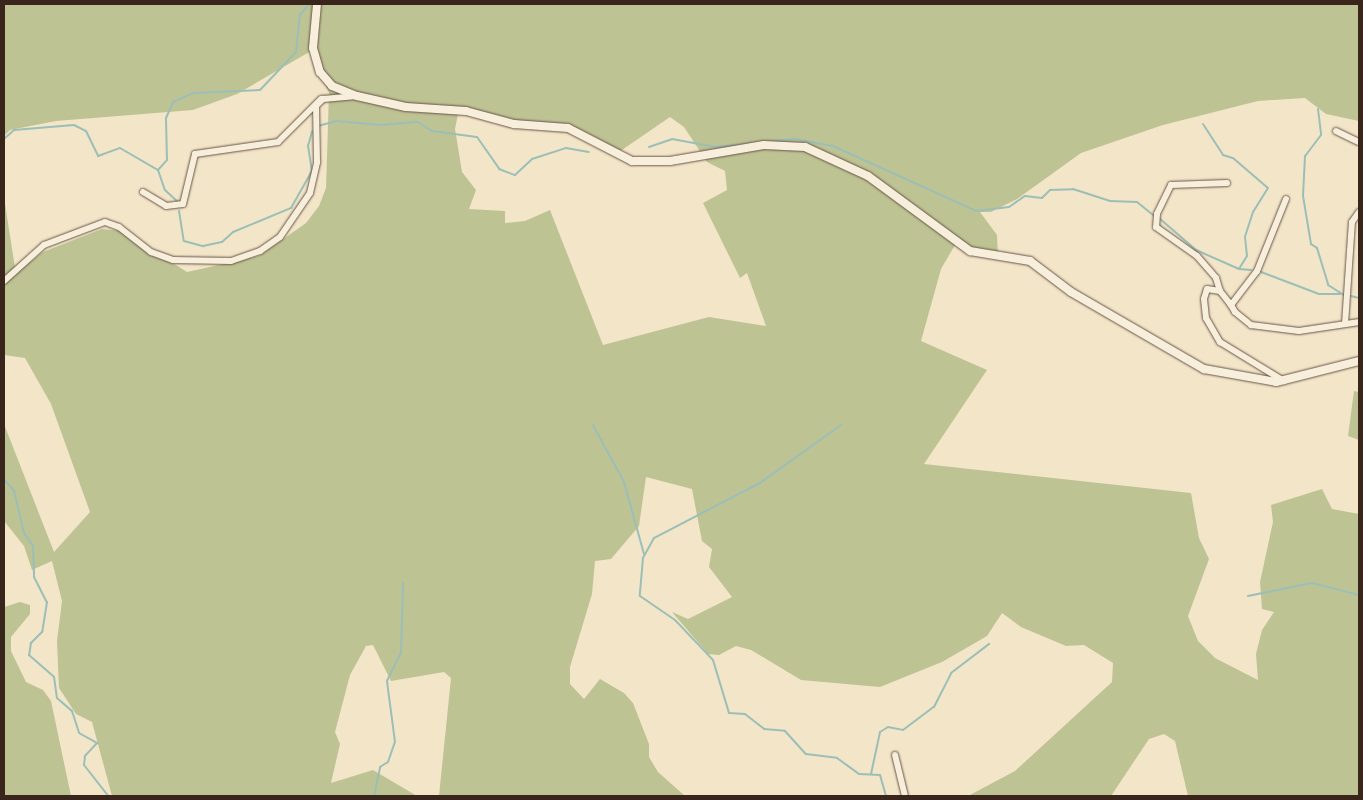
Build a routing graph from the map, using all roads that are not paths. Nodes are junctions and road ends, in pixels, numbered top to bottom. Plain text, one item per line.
1 (317, 4) edge
2 (357, 96) junction
3 (323, 99) junction
4 (1336, 132) dead end
5 (1359, 142) edge
6 (1227, 183) dead end
7 (143, 192) dead end
8 (1286, 199) dead end
9 (1359, 212) edge
10 (4, 281) edge
11 (1220, 291) junction
12 (1231, 304) junction
13 (1359, 322) edge
14 (1345, 324) junction
15 (1359, 361) edge
16 (1284, 381) junction
17 (895, 754) dead end
18 (905, 796) edge

1 - 2 street
2 - 3 street
2 - 16 street
3 - 7 street
3 - 10 street
4 - 5 street
6 - 11 street
8 - 12 street
9 - 14 street
11 - 12 street
11 - 16 street
12 - 14 street
13 - 14 street
15 - 16 street
17 - 18 street

